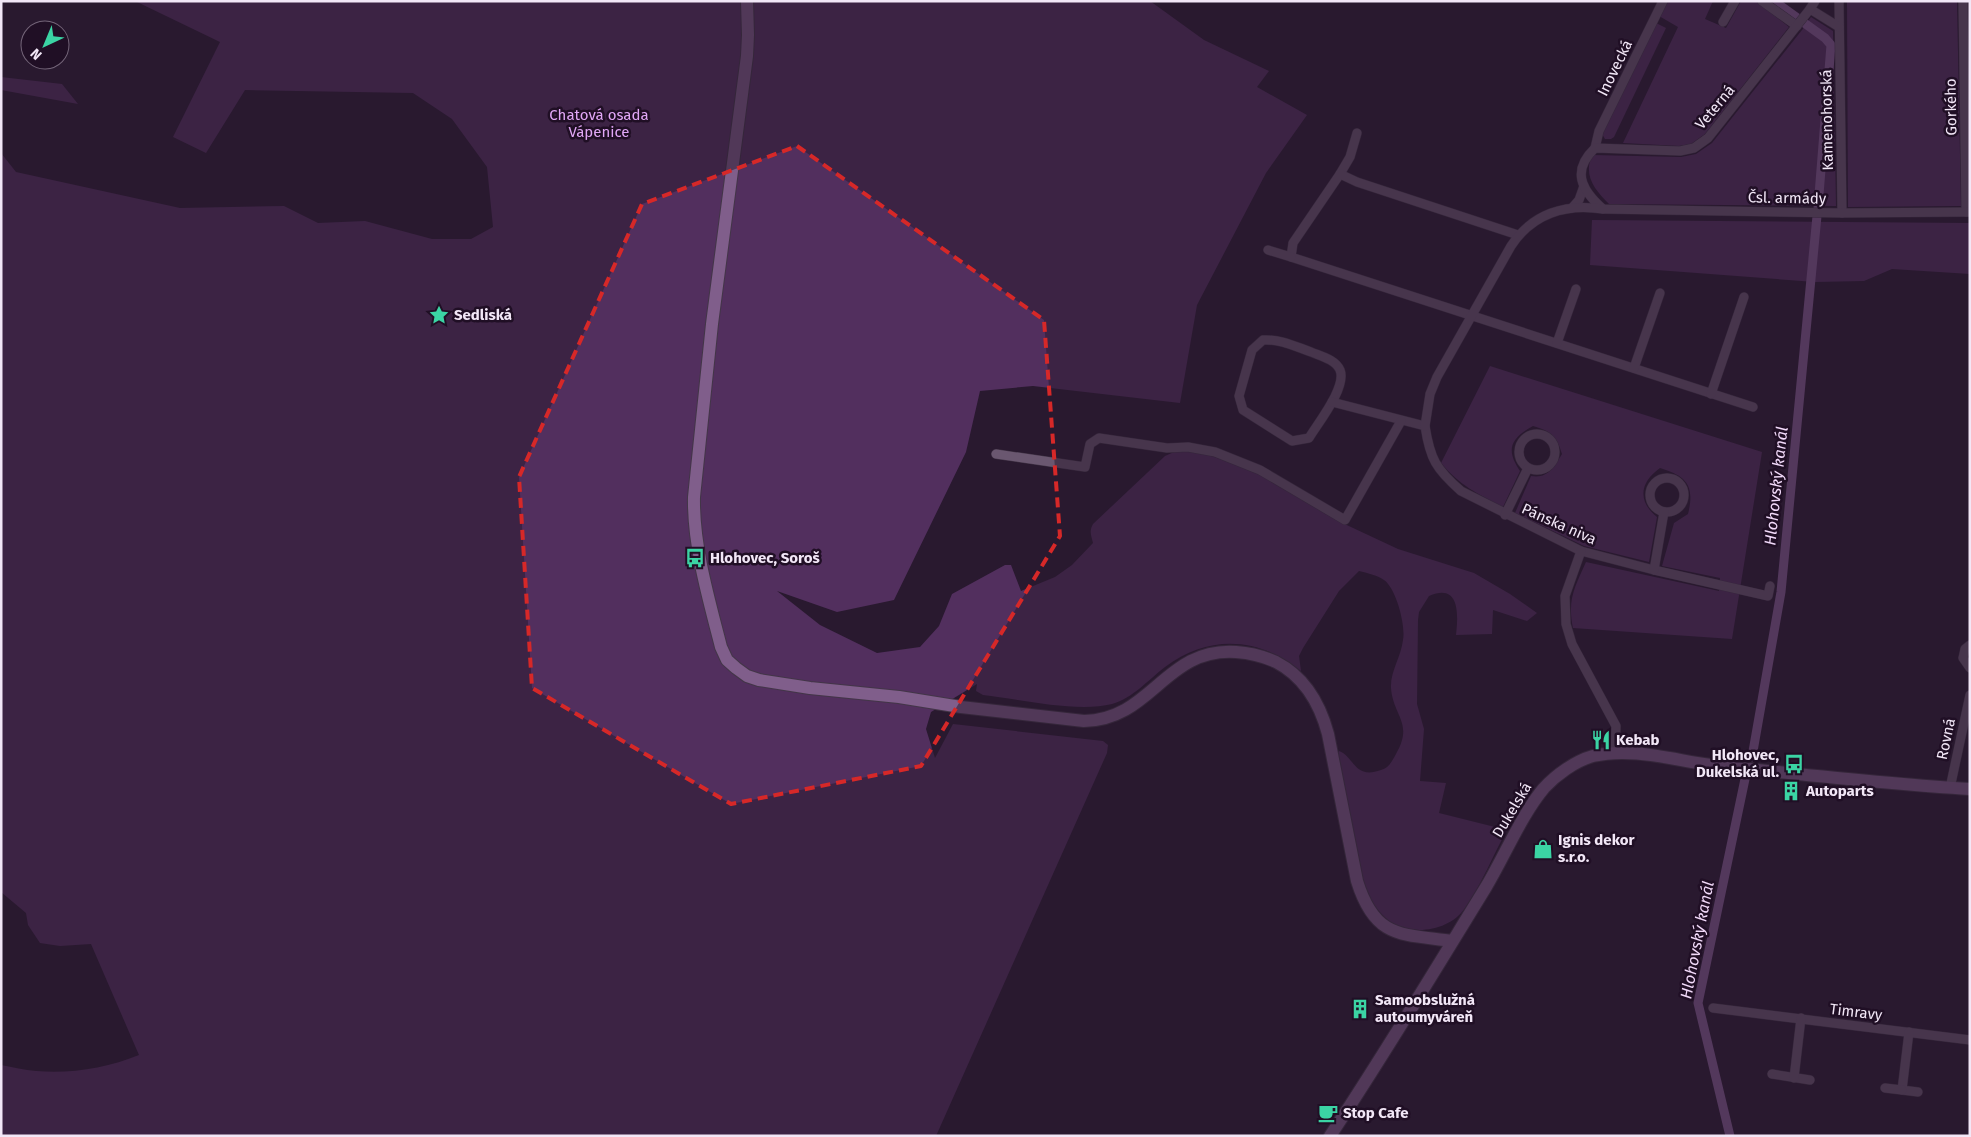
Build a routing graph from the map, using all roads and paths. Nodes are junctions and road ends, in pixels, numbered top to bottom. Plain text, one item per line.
1 (747, 1) edge
2 (1663, 1) edge
3 (1735, 1) edge
4 (1762, 1) edge
5 (1839, 1) edge
6 (1963, 1) edge
7 (1813, 5) edge
8 (1967, 14) edge
9 (1723, 22) dead end
10 (1797, 26) junction
11 (1839, 27) junction
12 (1357, 133) dead end
13 (1595, 148) junction
14 (1340, 174) junction
15 (1584, 186) junction
16 (1572, 208) junction
17 (1603, 209) junction
18 (1968, 212) edge
19 (1842, 213) junction
20 (1518, 235) junction
21 (1268, 250) dead end
22 (1291, 257) junction
23 (1576, 289) dead end
24 (1660, 293) dead end
25 (1744, 297) dead end
26 (1471, 315) junction
27 (1557, 343) junction
28 (1634, 368) junction
29 (1711, 394) junction
30 (1332, 402) junction
31 (1753, 408) dead end
32 (1401, 421) junction
33 (1425, 426) junction
34 (996, 454) dead end
35 (1528, 468) junction
36 (1664, 512) dead end
37 (1505, 515) junction
38 (1581, 551) junction
39 (1654, 570) junction
40 (1770, 586) dead end
41 (1970, 645) edge
42 (1970, 668) edge
43 (1970, 695) edge
44 (1615, 754) junction
45 (1950, 788) junction
46 (1970, 789) edge
47 (1452, 941) junction
48 (1713, 1008) dead end
49 (1801, 1018) junction
50 (1908, 1032) junction
51 (1970, 1040) edge
52 (1772, 1074) dead end
53 (1794, 1078) junction
54 (1810, 1080) dead end
55 (1885, 1088) dead end
56 (1902, 1090) junction
57 (1918, 1092) dead end
58 (1330, 1136) edge

1 - 47 main road
2 - 13 street, Inovecká
3 - 9 street
4 - 10 street
5 - 11 street, Kamenohorská
6 - 8 street, Gorkého
7 - 10 street
7 - 11 street
8 - 18 street, Gorkého
10 - 13 street, Veterná
11 - 19 street, Kamenohorská
12 - 14 street
13 - 15 street
14 - 20 street
14 - 22 street
15 - 16 street
15 - 17 street
16 - 17 street, Čsl. armády
16 - 20 street, Čsl. armády
17 - 19 street, Čsl. armády
18 - 19 street, Čsl. armády
20 - 26 street
21 - 22 street
22 - 26 street
23 - 27 street
24 - 28 street
25 - 29 street
26 - 27 street
26 - 33 street
27 - 28 street
28 - 29 street
29 - 31 street
30 - 30 street
30 - 32 street
32 - 33 street
32 - 34 street
33 - 37 street, Pánska niva
35 - 35 street
35 - 37 street
36 - 39 street
37 - 38 street, Pánska niva
38 - 39 street, Pánska niva
38 - 44 street
39 - 40 street, Pánska niva
41 - 42 street
43 - 45 street, Rovná
44 - 45 main road, Dukelská
44 - 47 main road, Dukelská
45 - 46 main road, Dukelská
47 - 58 main road, Dukelská
48 - 49 street, Timravy
49 - 50 street, Timravy
49 - 53 street
50 - 51 street, Timravy
50 - 56 street
52 - 53 street
53 - 54 street
55 - 56 street
56 - 57 street

